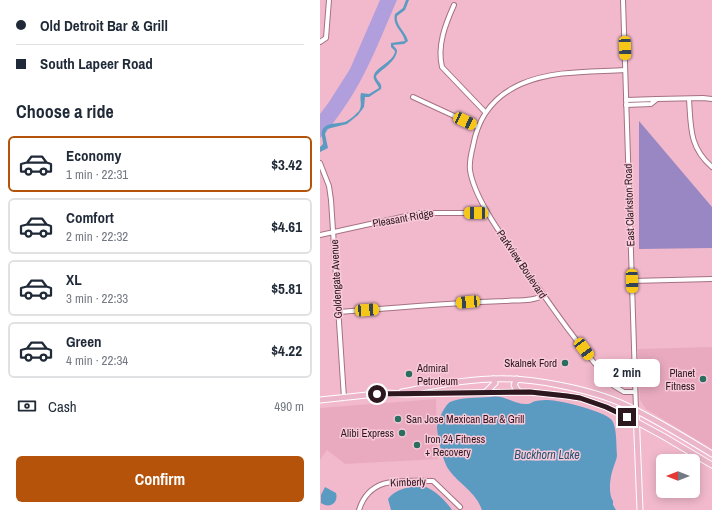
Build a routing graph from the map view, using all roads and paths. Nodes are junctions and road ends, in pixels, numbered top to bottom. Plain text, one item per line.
1 (330, 0) edge
2 (623, 0) edge
3 (454, 5) dead end
4 (320, 42) edge
5 (625, 70) junction
6 (413, 97) dead end
7 (689, 99) junction
8 (712, 99) edge
9 (626, 102) junction
10 (485, 112) junction
11 (478, 127) junction
12 (320, 163) edge
13 (712, 167) edge
14 (486, 211) junction
15 (334, 232) junction
16 (320, 235) edge
17 (712, 279) edge
18 (632, 281) junction
19 (543, 295) junction
20 (338, 312) junction
21 (493, 379) junction
22 (517, 379) junction
23 (486, 392) junction
24 (518, 392) junction
25 (635, 392) junction
26 (395, 393) junction
27 (344, 398) junction
28 (320, 400) edge
29 (636, 410) junction
30 (637, 422) junction
31 (679, 445) junction
32 (712, 454) edge
33 (712, 462) edge
34 (712, 465) edge
35 (460, 507) dead end
36 (359, 510) edge
37 (640, 510) edge

1 - 4 street
2 - 5 street, East Clarkston Road
3 - 10 street
5 - 9 street, East Clarkston Road
5 - 10 street, Parkview Boulevard
6 - 11 street
7 - 8 street
7 - 9 street
7 - 13 street
9 - 18 street, East Clarkston Road
10 - 11 street, Parkview Boulevard
11 - 14 street, Parkview Boulevard
12 - 15 street, Goldengate Avenue
14 - 15 street, Pleasant Ridge
14 - 19 street, Parkview Boulevard
15 - 16 street, Pleasant Ridge
15 - 20 street, Goldengate Avenue
17 - 18 street
18 - 25 street, East Clarkston Road
19 - 20 street
19 - 25 street, Parkview Boulevard
20 - 27 street, Goldengate Avenue
21 - 22 main road
21 - 23 main road
21 - 26 main road
22 - 24 main road
22 - 29 main road
23 - 24 main road
23 - 26 main road
24 - 30 main road
25 - 29 street, East Clarkston Road
26 - 27 main road
27 - 28 main road
29 - 30 main road
29 - 32 main road
30 - 31 main road
30 - 37 main road
31 - 33 main road
31 - 34 main road
35 - 36 street, Kimberly

